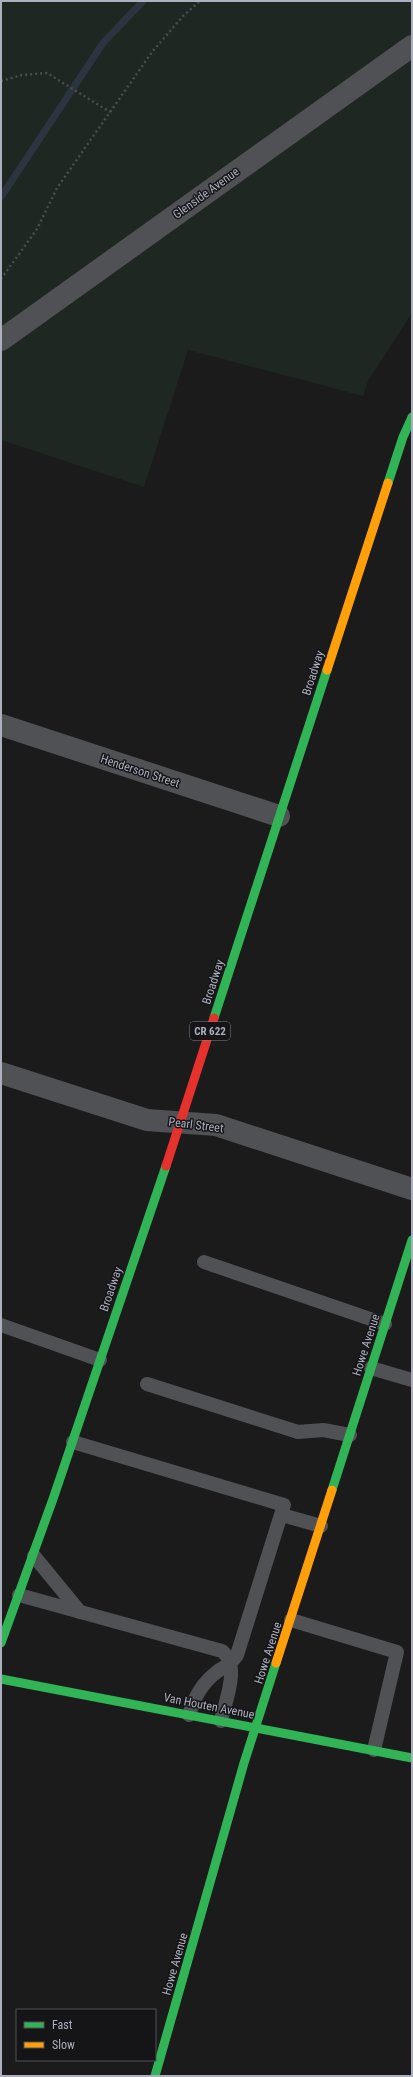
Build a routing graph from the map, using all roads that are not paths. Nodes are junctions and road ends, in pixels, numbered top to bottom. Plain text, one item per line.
1 (412, 46) edge
2 (2, 341) edge
3 (412, 417) edge
4 (1, 725) edge
5 (279, 816) junction
6 (1, 1073) edge
7 (180, 1122) junction
8 (412, 1189) edge
9 (412, 1240) edge
10 (204, 1262) dead end
11 (386, 1324) junction
12 (1, 1325) edge
13 (100, 1360) junction
14 (371, 1368) junction
15 (412, 1380) edge
16 (148, 1384) dead end
17 (350, 1435) junction
18 (73, 1442) junction
19 (283, 1510) junction
20 (321, 1526) junction
21 (34, 1556) junction
22 (19, 1595) junction
23 (80, 1612) junction
24 (291, 1620) junction
25 (1, 1643) edge
26 (231, 1664) junction
27 (1, 1679) edge
28 (189, 1715) junction
29 (221, 1721) junction
30 (256, 1727) junction
31 (374, 1750) junction
32 (412, 1758) edge
33 (155, 2076) edge

1 - 2 street, Glenside Avenue
3 - 5 main road, Broadway / CR 622
4 - 5 street, Henderson Street
5 - 7 main road, Broadway / CR 622
6 - 7 street, Pearl Street
7 - 8 street, Pearl Street
7 - 13 main road, Broadway / CR 622
9 - 11 main road, Howe Avenue
10 - 11 lane
11 - 14 main road, Howe Avenue
12 - 13 lane
13 - 18 main road, Broadway / CR 622
14 - 15 lane
14 - 17 main road, Howe Avenue
16 - 17 lane
17 - 20 main road, Howe Avenue
18 - 19 lane
18 - 21 main road, Broadway / CR 622
19 - 20 lane
19 - 26 lane
20 - 24 main road, Howe Avenue
21 - 22 main road, Broadway / CR 622
21 - 23 lane
22 - 23 lane
22 - 25 main road, Broadway / CR 622
23 - 26 lane
24 - 30 main road, Howe Avenue
24 - 31 lane
26 - 28 lane
26 - 29 lane
27 - 28 main road, Van Houten Avenue
28 - 29 main road, Van Houten Avenue
29 - 30 main road, Van Houten Avenue
30 - 31 main road, Van Houten Avenue
30 - 33 main road, Howe Avenue
31 - 32 main road, Van Houten Avenue

